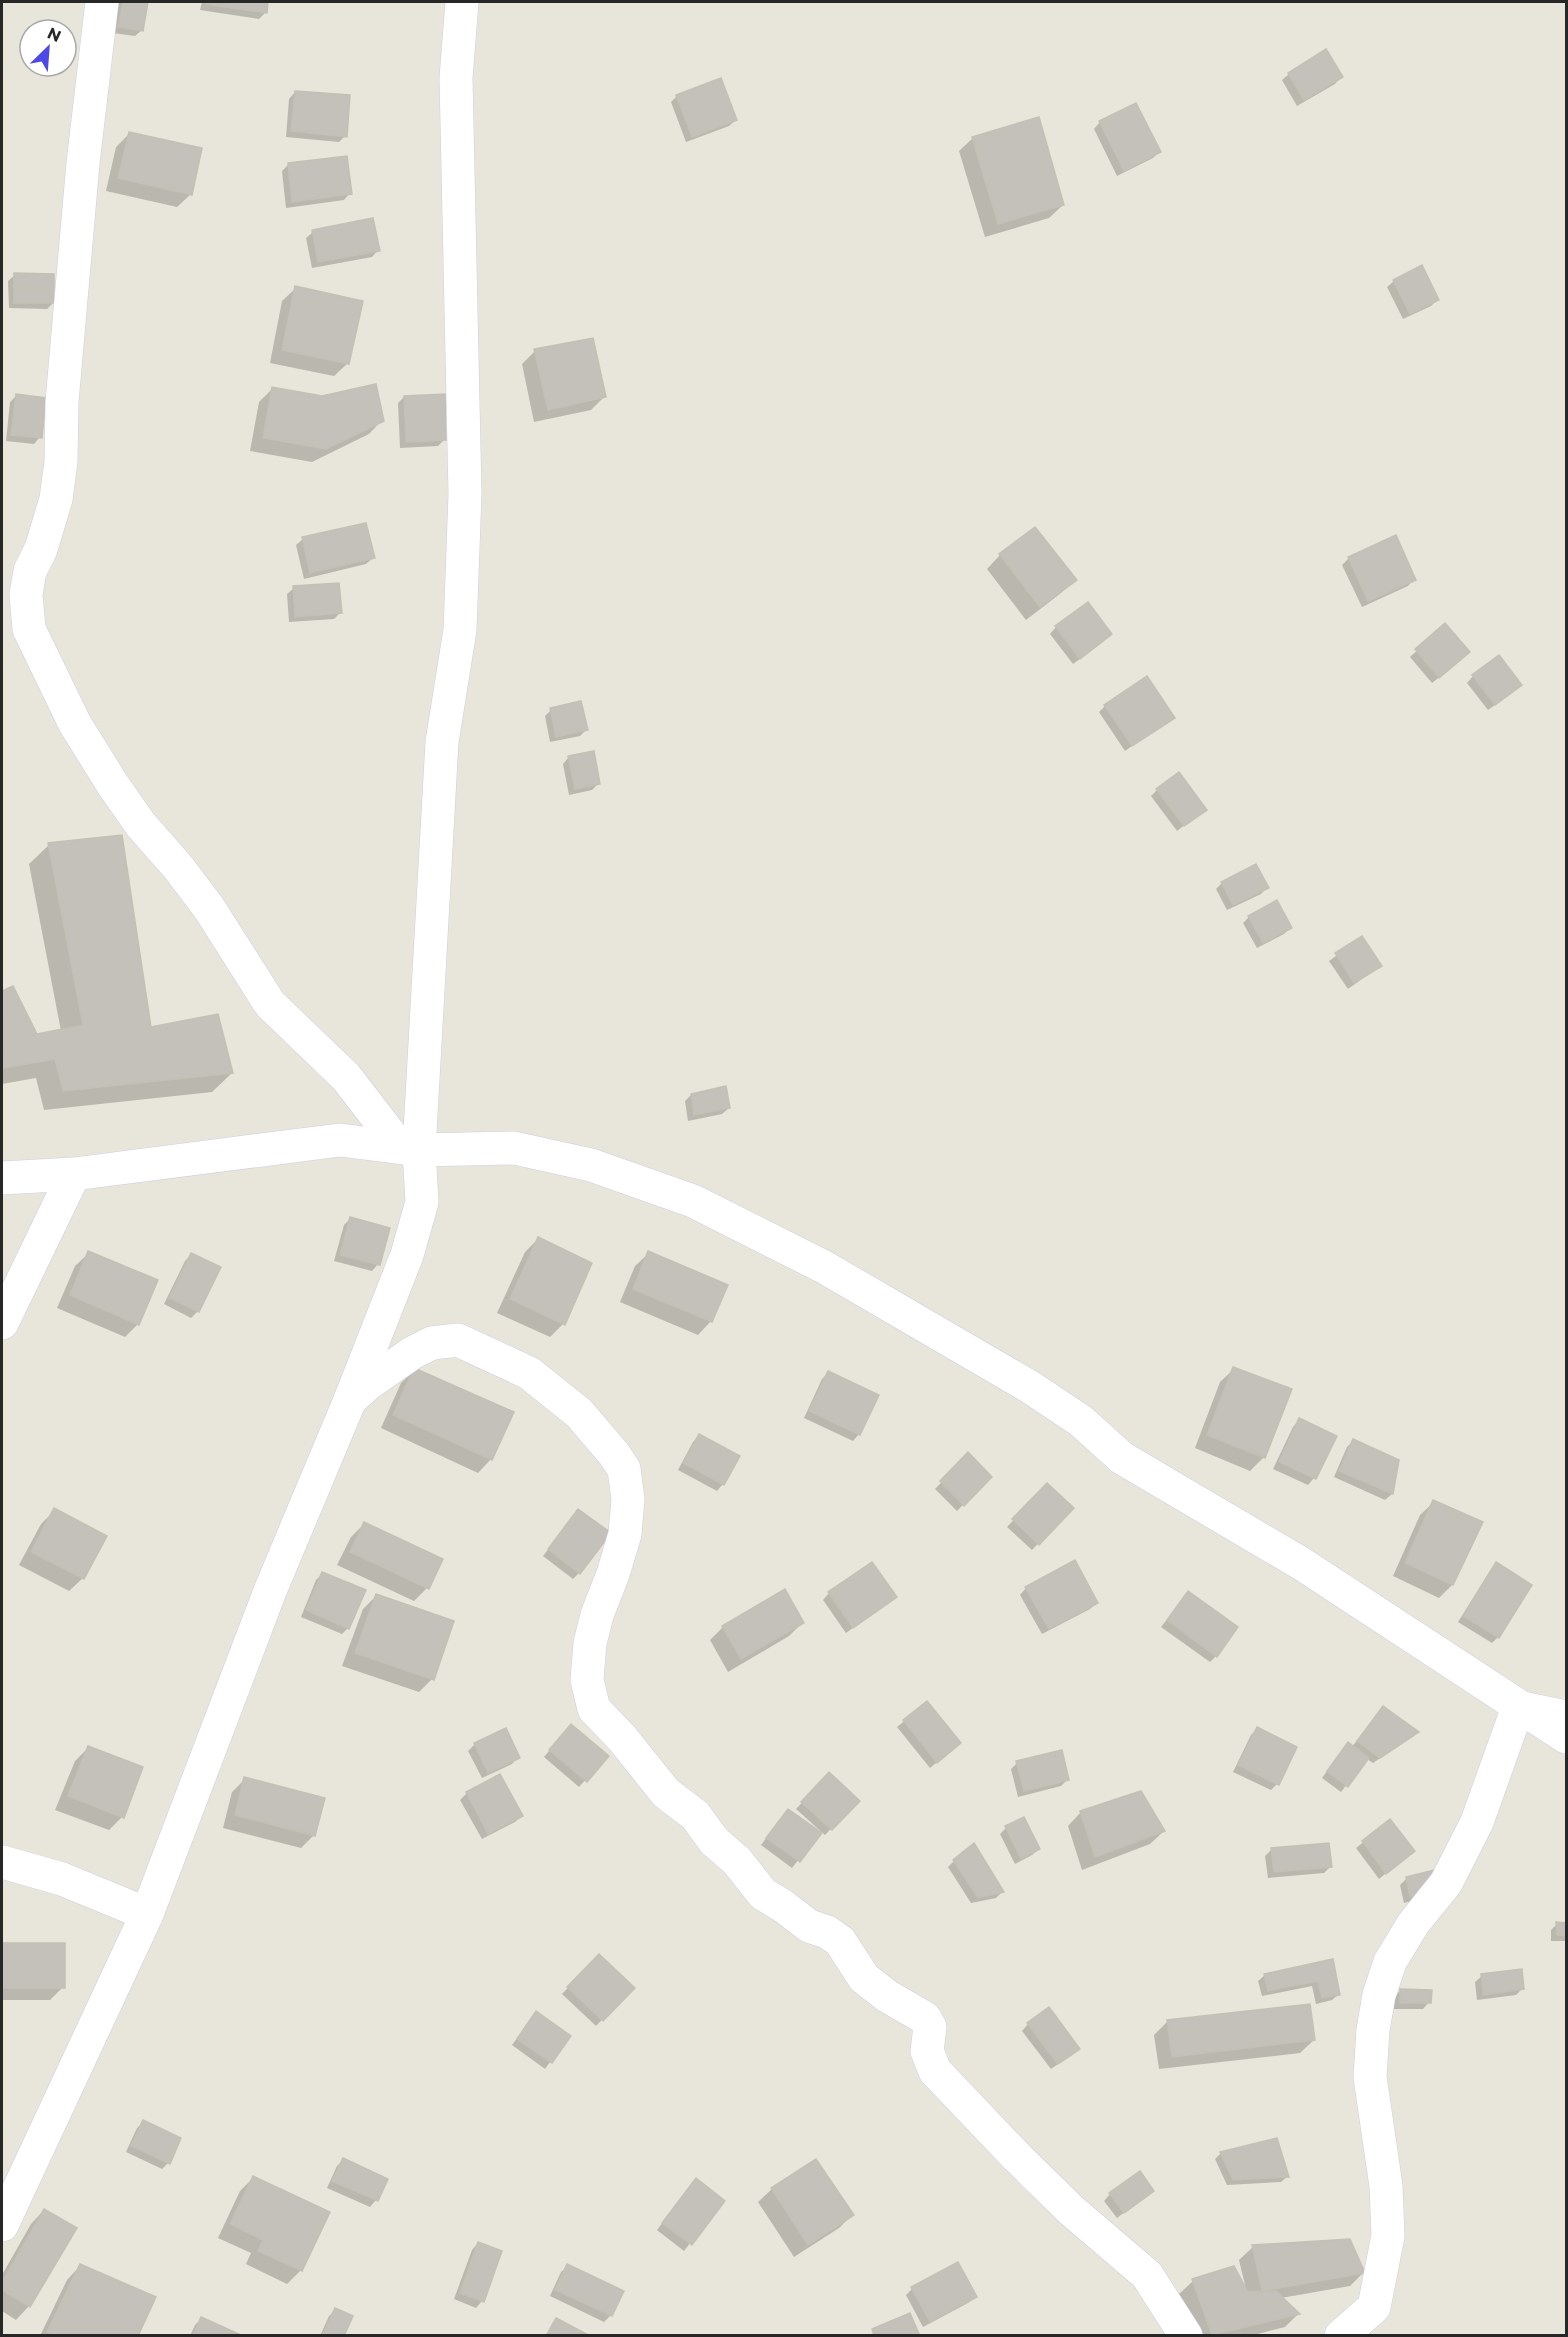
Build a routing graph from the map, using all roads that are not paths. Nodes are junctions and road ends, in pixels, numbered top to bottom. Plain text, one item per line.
1 (102, 2) edge
2 (462, 2) edge
3 (409, 1148) junction
4 (74, 1174) junction
5 (2, 1178) edge
6 (2, 1323) edge
7 (350, 1400) junction
8 (1518, 1707) junction
9 (1566, 1717) edge
10 (1566, 1737) edge
11 (2, 1862) edge
12 (147, 1914) junction
13 (2, 2225) edge
14 (1186, 2336) edge
15 (1341, 2336) edge

1 - 3 street
2 - 3 street
3 - 4 street
3 - 7 street
3 - 8 street
4 - 5 street
4 - 6 street
7 - 12 street
7 - 14 street
8 - 9 street
8 - 10 street
8 - 15 street
11 - 12 street
12 - 13 street

